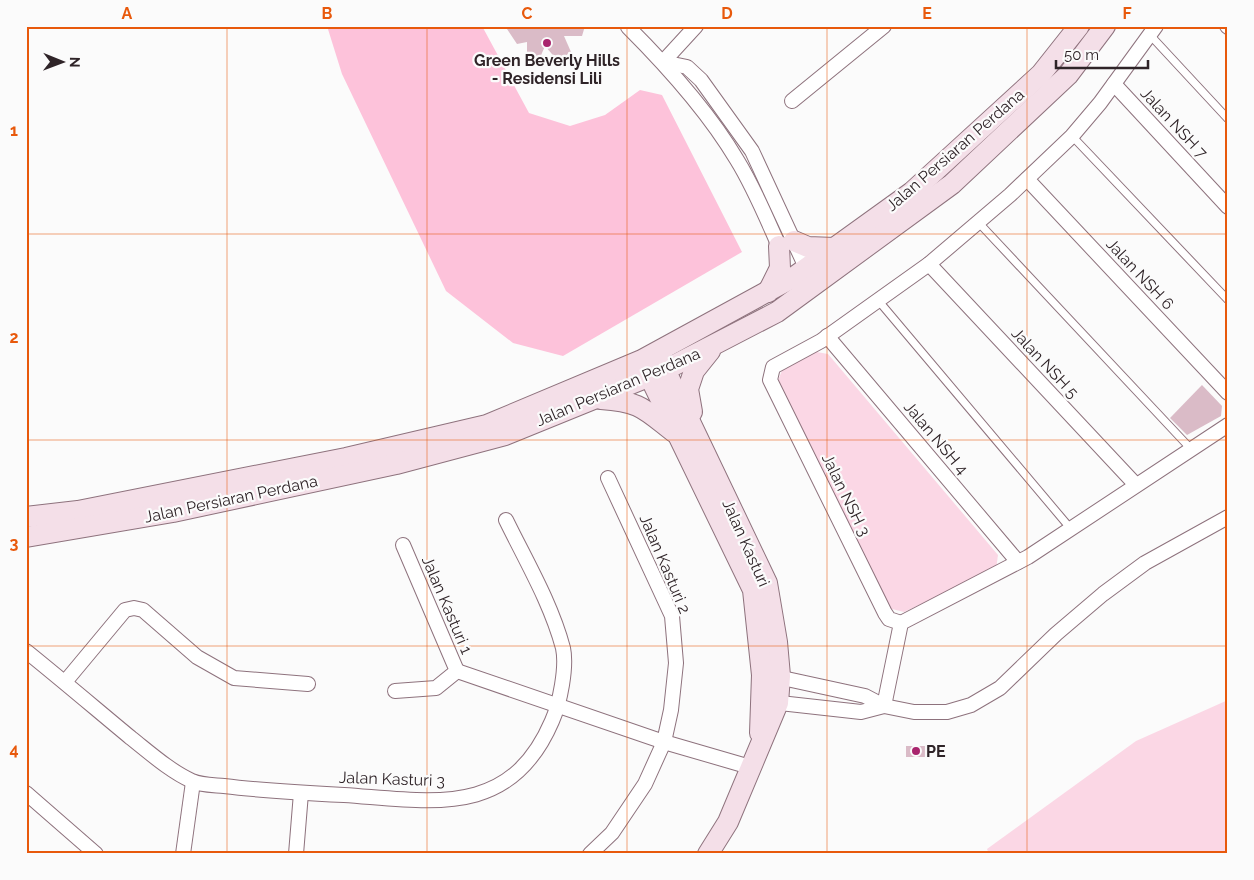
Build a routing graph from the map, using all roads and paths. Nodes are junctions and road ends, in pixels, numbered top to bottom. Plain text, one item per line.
1 (618, 26) edge
2 (628, 26) edge
3 (696, 26) edge
4 (884, 26) edge
5 (1079, 26) edge
6 (1105, 26) edge
7 (1153, 31) edge
8 (663, 62) junction
9 (1114, 84) junction
10 (792, 101) dead end
11 (1228, 119) edge
12 (1072, 136) junction
13 (1027, 179) junction
14 (1228, 207) edge
15 (978, 222) junction
16 (787, 243) junction
17 (835, 248) junction
18 (929, 264) junction
19 (804, 281) junction
20 (768, 292) junction
21 (877, 299) junction
22 (1228, 300) edge
23 (826, 336) junction
24 (714, 346) junction
25 (654, 365) junction
26 (1228, 393) edge
27 (595, 398) junction
28 (1228, 425) edge
29 (687, 433) junction
30 (1191, 449) junction
31 (608, 478) dead end
32 (1136, 485) junction
33 (26, 518) edge
34 (1228, 518) edge
35 (506, 520) dead end
36 (1071, 528) junction
37 (26, 537) edge
38 (403, 544) dead end
39 (1018, 562) junction
40 (901, 623) junction
41 (26, 651) edge
42 (456, 672) junction
43 (771, 676) junction
44 (65, 682) junction
45 (308, 684) dead end
46 (395, 691) dead end
47 (769, 702) junction
48 (558, 706) junction
49 (884, 706) junction
50 (664, 742) junction
51 (750, 767) junction
52 (193, 782) junction
53 (301, 792) junction
54 (26, 793) edge
55 (96, 854) edge
56 (183, 854) edge
57 (296, 854) edge
58 (590, 854) edge
59 (708, 854) edge

1 - 2 street
2 - 8 street
3 - 8 street
4 - 10 street
5 - 17 main road, Jalan Persiaran Perdana
6 - 19 main road, Jalan Persiaran Perdana
7 - 9 street
7 - 11 lane
8 - 16 street
9 - 12 street
9 - 14 street, Jalan NSH 7
12 - 13 street
12 - 22 lane
13 - 15 street
13 - 26 street, Jalan NSH 6
15 - 18 street
15 - 30 lane
16 - 17 main road
16 - 19 street
16 - 20 main road
17 - 19 main road, Jalan Persiaran Perdana
18 - 21 street
18 - 32 street, Jalan NSH 5
19 - 20 main road, Jalan Persiaran Perdana
19 - 24 main road, Jalan Persiaran Perdana
20 - 25 main road, Jalan Persiaran Perdana
21 - 23 street
21 - 36 lane
23 - 39 street, Jalan NSH 4
23 - 40 street, Jalan NSH 3
24 - 25 main road, Jalan Persiaran Perdana
24 - 29 main road
25 - 27 main road, Jalan Persiaran Perdana
25 - 29 main road, Jalan Kasturi
25 - 33 main road, Jalan Persiaran Perdana
27 - 29 main road
27 - 37 main road, Jalan Persiaran Perdana
28 - 30 street
29 - 43 main road, Jalan Kasturi
30 - 32 street
31 - 50 street, Jalan Kasturi 2
32 - 36 street
34 - 49 street
35 - 48 street, Jalan Kasturi 3
36 - 39 street
38 - 42 street, Jalan Kasturi 1
39 - 40 street
40 - 49 street
41 - 44 street, Jalan Kasturi 3
42 - 46 street, Jalan Kasturi 1
42 - 48 street
43 - 47 main road, Jalan Kasturi
43 - 49 street
44 - 45 street
44 - 52 street, Jalan Kasturi 3
47 - 49 street
47 - 51 main road
48 - 50 street
48 - 53 street, Jalan Kasturi 3
50 - 51 street
50 - 58 street, Jalan Kasturi 2
51 - 59 main road
52 - 53 street, Jalan Kasturi 3
52 - 56 street
53 - 57 street
54 - 55 street

